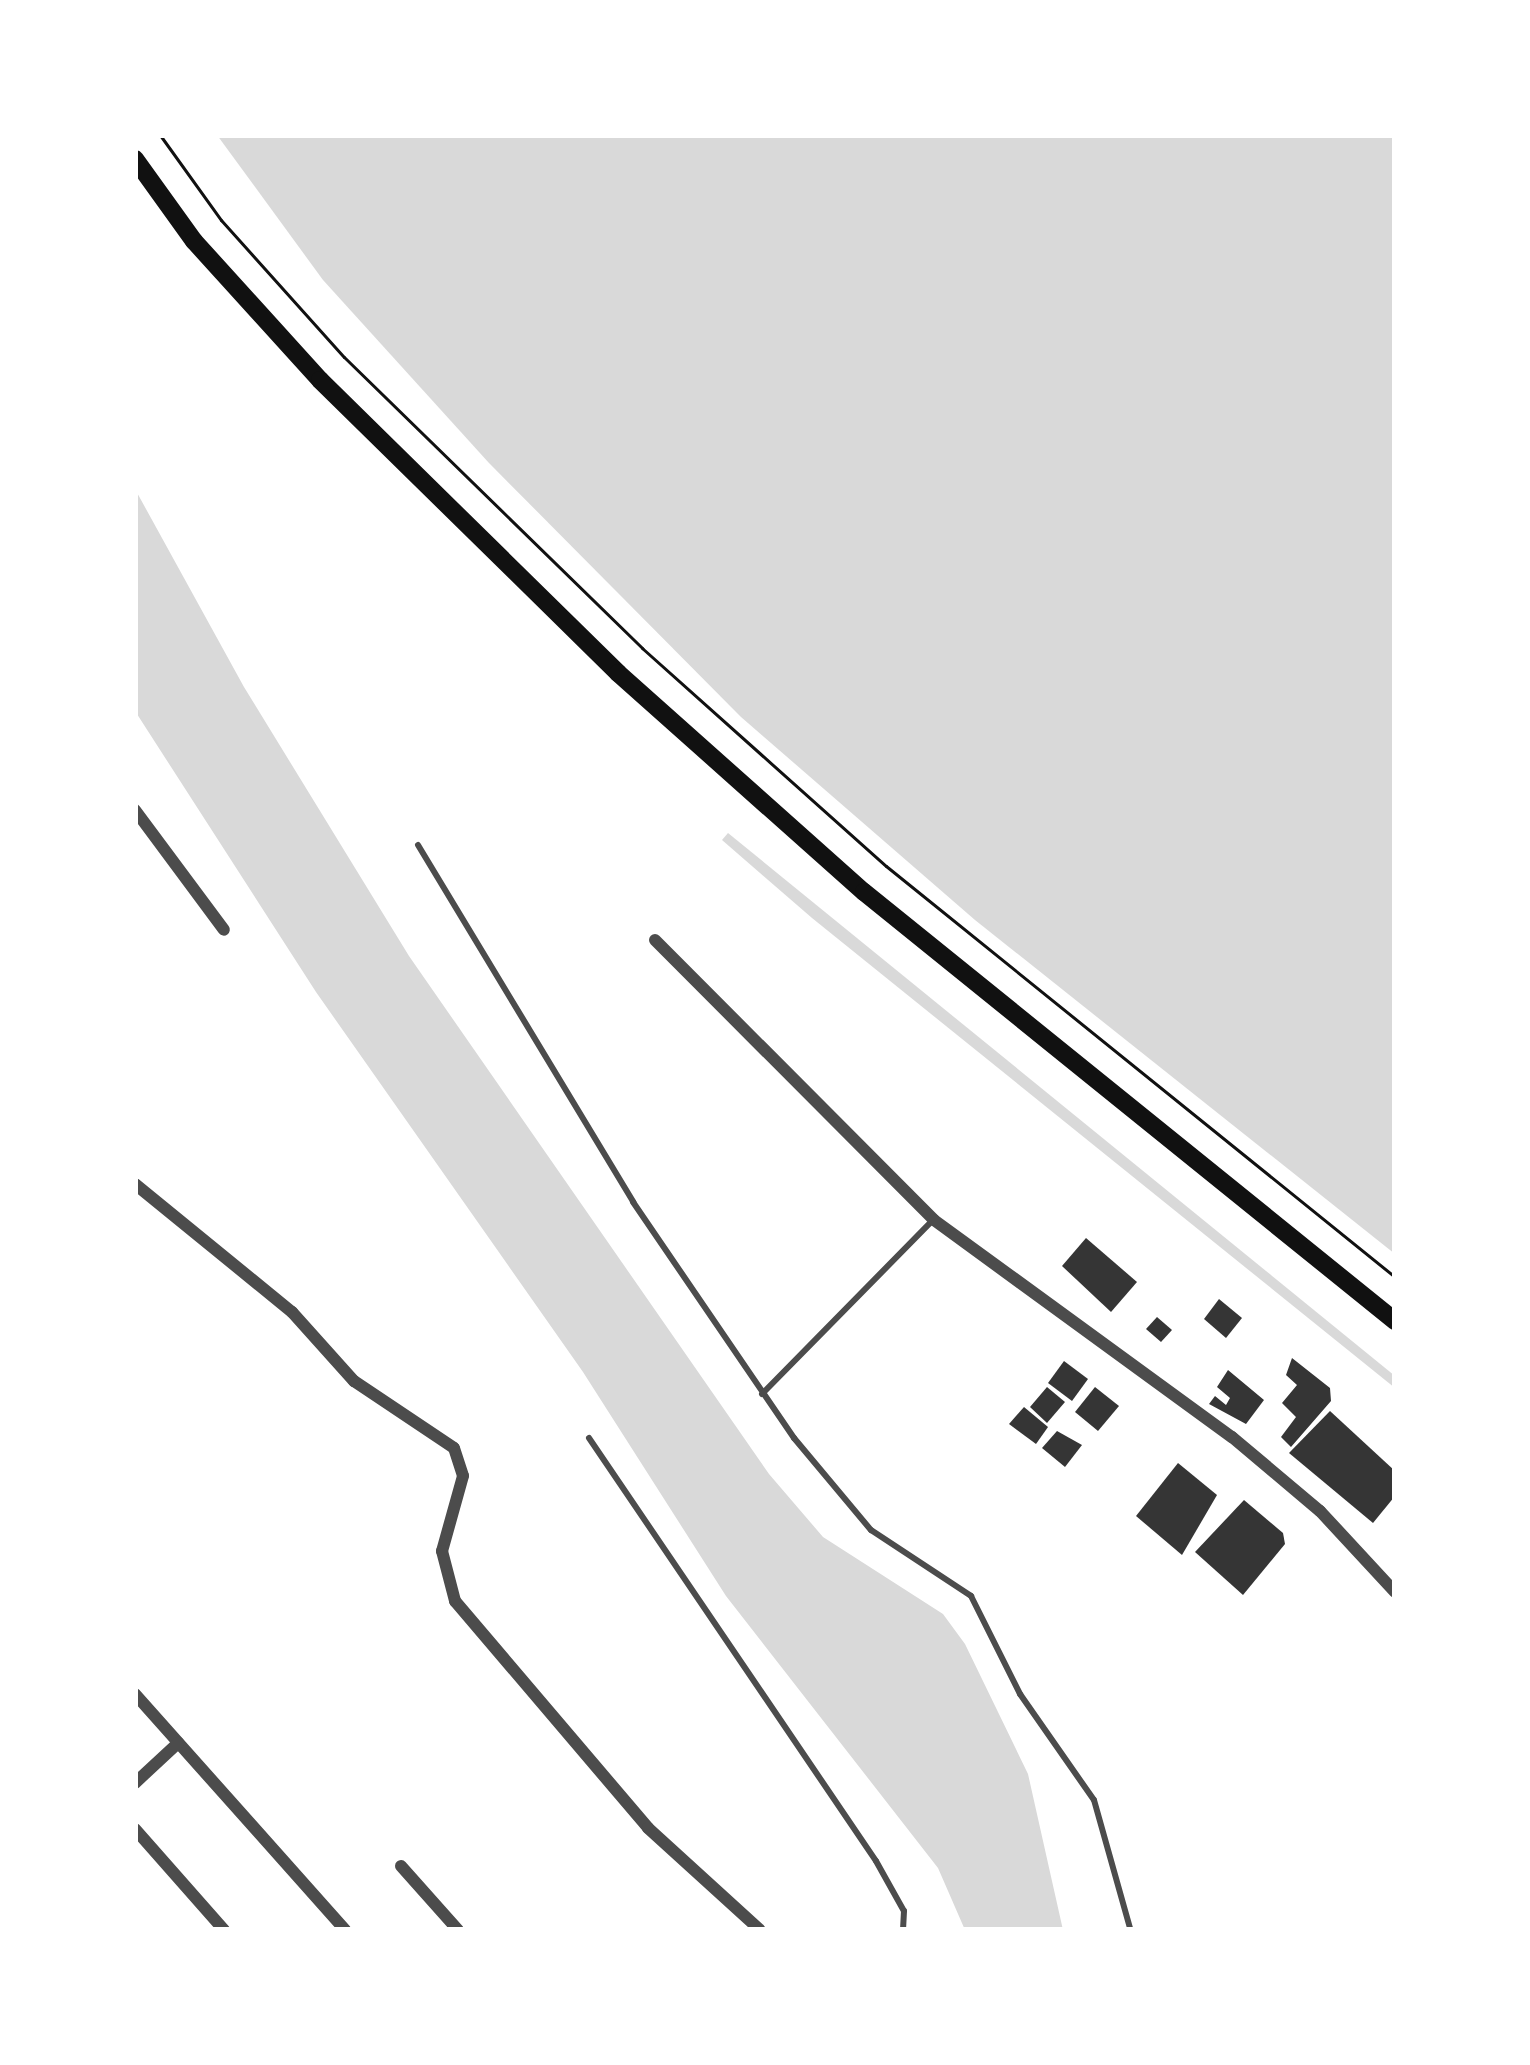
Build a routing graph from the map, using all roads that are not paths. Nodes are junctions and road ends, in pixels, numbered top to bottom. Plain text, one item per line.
1 (135, 159) edge
2 (135, 810) edge
3 (418, 845) dead end
4 (224, 930) dead end
5 (655, 940) dead end
6 (135, 1184) edge
7 (934, 1220) junction
8 (1395, 1321) edge
9 (762, 1394) junction
10 (589, 1438) dead end
11 (1395, 1592) edge
12 (135, 1694) edge
13 (178, 1743) junction
14 (135, 1783) edge
15 (135, 1829) edge
16 (401, 1867) dead end
17 (1130, 1928) edge
18 (224, 1930) edge
19 (345, 1930) edge
20 (458, 1930) edge
21 (760, 1930) edge
22 (903, 1930) edge

1 - 8 main road
2 - 4 street
3 - 9 lane
5 - 7 street
6 - 21 street
7 - 9 lane
7 - 11 street
9 - 17 lane
10 - 22 lane
12 - 13 street
13 - 14 street
13 - 19 street
15 - 18 street
16 - 20 street

